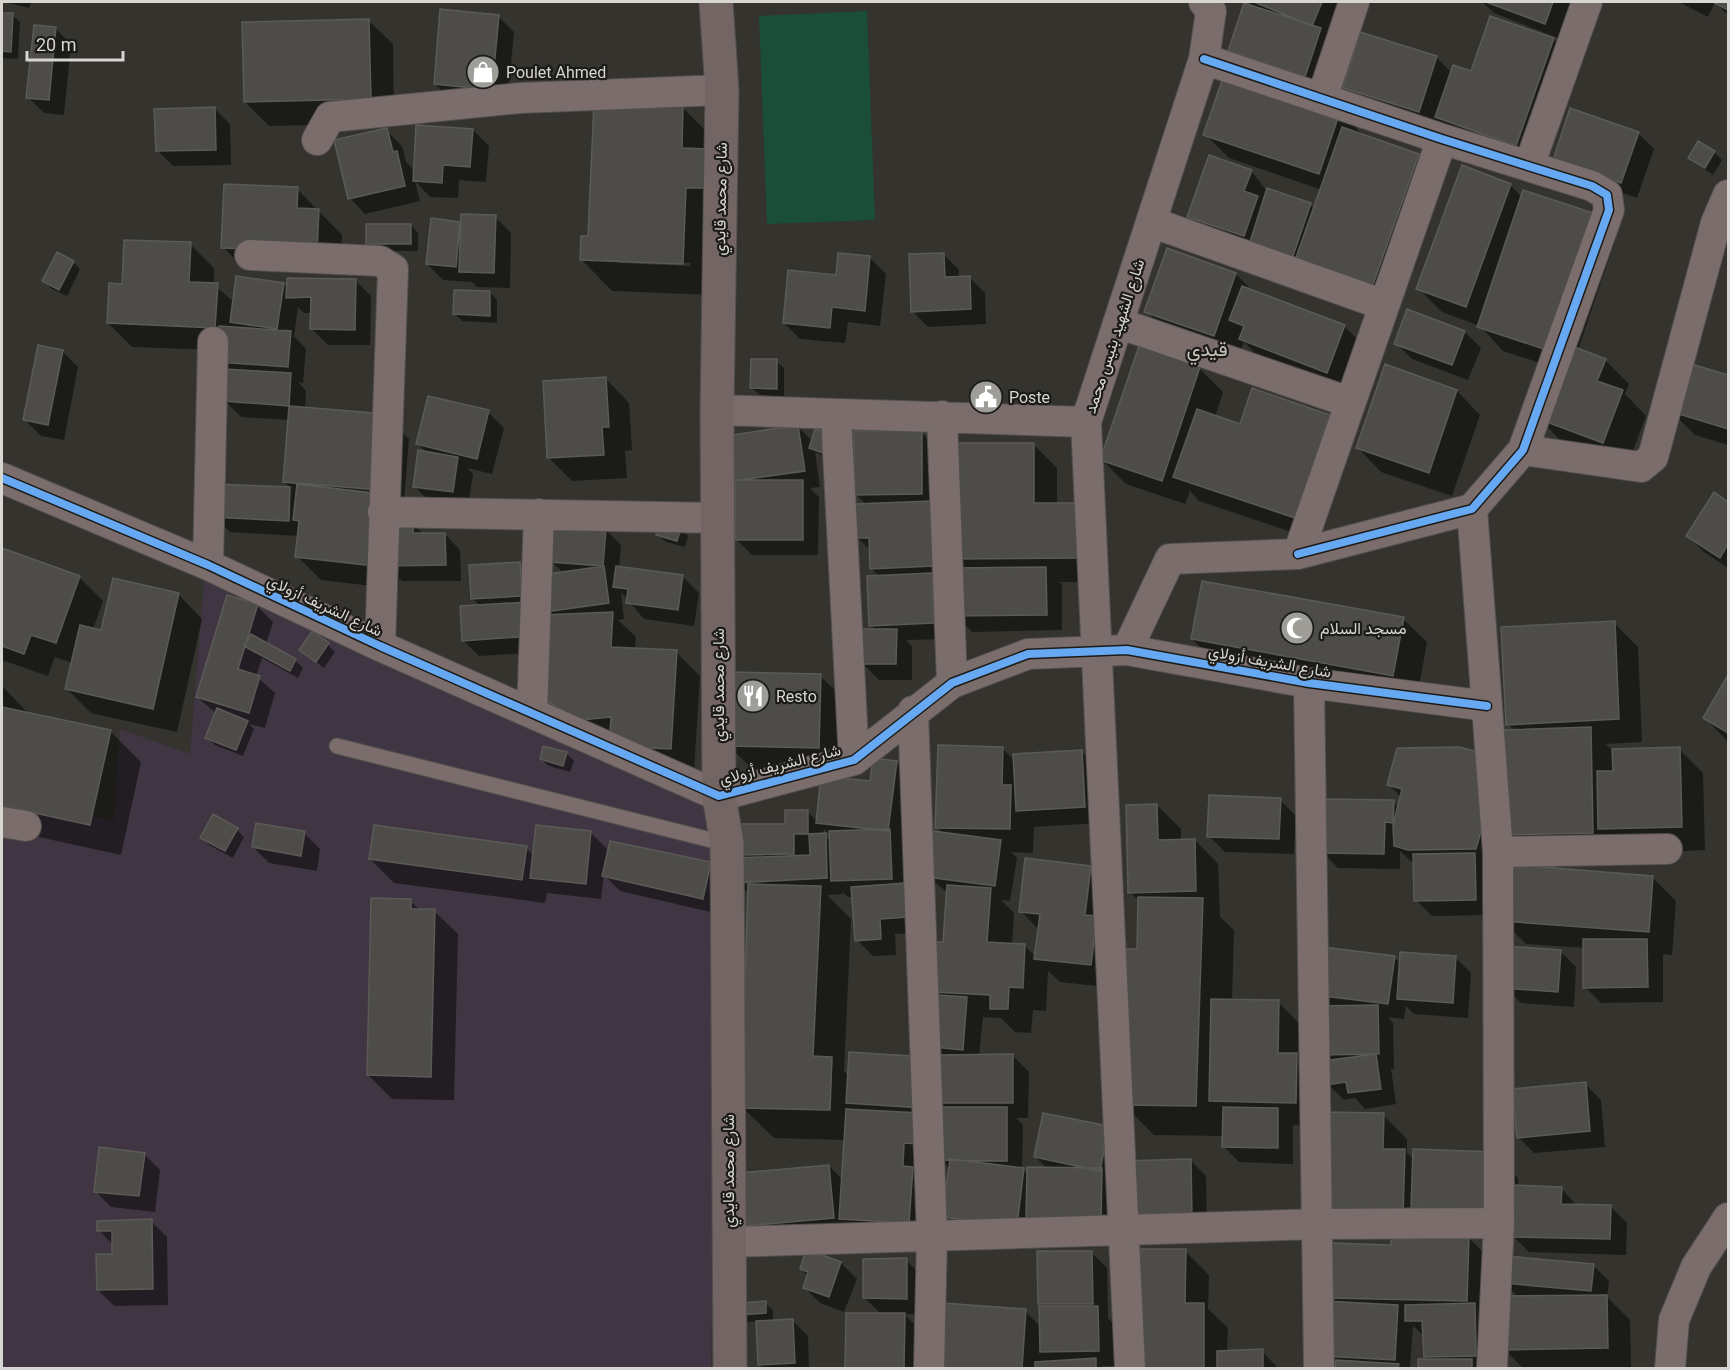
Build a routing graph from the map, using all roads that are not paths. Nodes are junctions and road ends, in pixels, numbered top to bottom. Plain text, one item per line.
1 (716, 2) edge
2 (1354, 2) edge
3 (1587, 2) edge
4 (1211, 4) edge
5 (1204, 59) junction
6 (722, 90) junction
7 (1322, 98) junction
8 (1442, 139) junction
9 (317, 140) dead end
10 (1529, 166) junction
11 (1728, 195) edge
12 (1151, 222) junction
13 (250, 255) dead end
14 (1384, 305) junction
15 (1118, 323) junction
16 (213, 342) dead end
17 (1349, 402) junction
18 (717, 410) junction
19 (836, 415) junction
20 (942, 416) junction
21 (1086, 422) junction
22 (1523, 450) junction
23 (2, 478) edge
24 (1472, 509) junction
25 (383, 512) junction
26 (539, 514) junction
27 (718, 518) junction
28 (1298, 554) junction
29 (208, 565) junction
30 (380, 646) junction
31 (1128, 650) junction
32 (1097, 651) junction
33 (952, 683) junction
34 (1309, 683) junction
35 (1487, 706) junction
36 (913, 711) junction
37 (532, 713) junction
38 (337, 746) dead end
39 (854, 760) junction
40 (718, 796) junction
41 (727, 844) junction
42 (1667, 849) dead end
43 (1498, 852) junction
44 (1728, 1218) edge
45 (1498, 1223) junction
46 (1318, 1224) junction
47 (1122, 1229) junction
48 (932, 1236) junction
49 (729, 1242) junction
50 (730, 1368) edge
51 (929, 1368) edge
52 (1130, 1368) edge
53 (1319, 1368) edge
54 (1492, 1368) edge
55 (1670, 1368) edge

1 - 6 main road, شارع محمد قايدي
2 - 7 street
3 - 10 street
4 - 5 street, شارع الشهيد بنيس محمد
5 - 7 street
5 - 12 street, شارع الشهيد بنيس محمد
6 - 9 street
6 - 18 main road, شارع محمد قايدي
7 - 8 street
8 - 10 street
8 - 14 street
10 - 22 street
11 - 22 street
12 - 14 street
12 - 15 street, شارع الشهيد بنيس محمد
13 - 25 street
14 - 17 street
15 - 17 street
15 - 21 street, شارع الشهيد بنيس محمد
16 - 29 street
17 - 28 street
18 - 19 street, شارع الشهيد بنيس محمد
18 - 27 main road, شارع محمد قايدي
19 - 20 street, شارع الشهيد بنيس محمد
19 - 39 street
20 - 21 street, شارع الشهيد بنيس محمد
20 - 33 street
21 - 32 street
22 - 24 street
23 - 29 street, شارع الشريف أزولاي
24 - 28 street
24 - 35 street
25 - 26 street
25 - 30 street
26 - 27 street
26 - 37 street
27 - 40 main road, شارع محمد قايدي
28 - 31 street
29 - 30 street, شارع الشريف أزولاي
30 - 37 street, شارع الشريف أزولاي
31 - 32 street, شارع الشريف أزولاي
31 - 34 street, شارع الشريف أزولاي
32 - 33 street, شارع الشريف أزولاي
32 - 47 street
33 - 36 street, شارع الشريف أزولاي
34 - 35 street, شارع الشريف أزولاي
34 - 46 street
35 - 43 street
36 - 39 street, شارع الشريف أزولاي
36 - 48 street
37 - 40 street, شارع الشريف أزولاي
38 - 41 lane
39 - 40 street, شارع الشريف أزولاي
40 - 41 main road, شارع محمد قايدي
41 - 49 main road, شارع محمد قايدي
42 - 43 street
43 - 45 street
44 - 55 street
45 - 46 street
45 - 54 street
46 - 47 street
46 - 53 street
47 - 48 street
47 - 52 street
48 - 49 street
48 - 51 street
49 - 50 main road, شارع محمد قايدي

